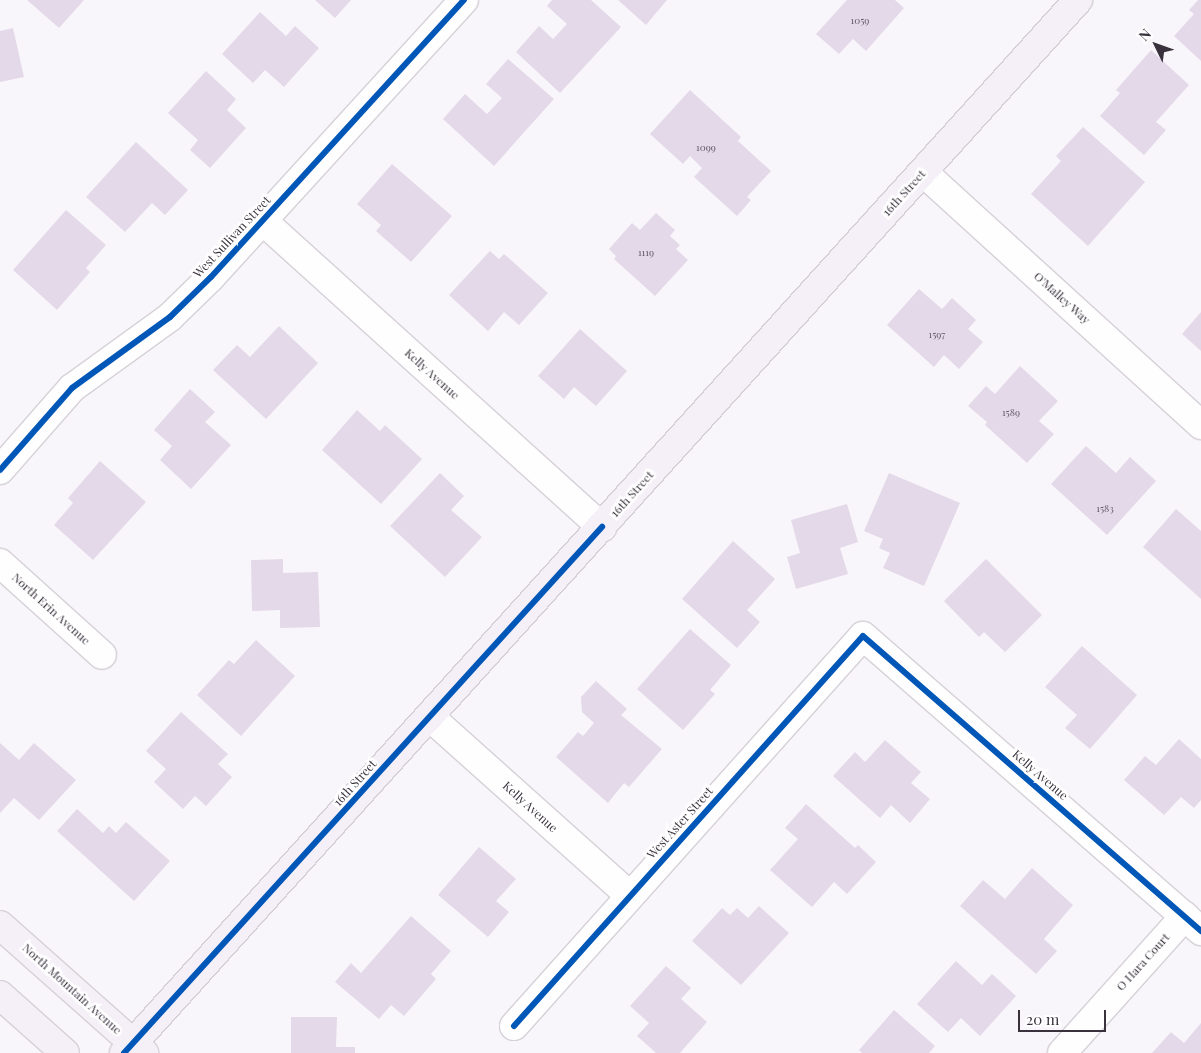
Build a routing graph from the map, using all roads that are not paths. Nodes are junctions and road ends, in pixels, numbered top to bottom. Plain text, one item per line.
1 (464, 0) edge
2 (1078, 0) edge
3 (923, 172) junction
4 (263, 221) junction
5 (1201, 424) edge
6 (0, 470) edge
7 (602, 527) junction
8 (0, 563) edge
9 (864, 636) joint
10 (102, 655) dead end
11 (430, 717) junction
12 (630, 896) junction
13 (1193, 924) edge
14 (0, 925) edge
15 (0, 995) edge
16 (514, 1026) dead end
17 (134, 1050) edge
18 (65, 1053) edge
19 (1062, 1053) edge

1 - 4 street, West Sullivan Street
2 - 3 main road, 16th Street
3 - 5 street, O'Malley Way
3 - 7 main road, 16th Street
4 - 6 street, West Sullivan Street
4 - 7 street, Kelly Avenue
7 - 11 main road, 16th Street
8 - 10 street, North Erin Avenue
9 - 12 street, West Aster Street
9 - 13 street, Kelly Avenue
11 - 12 street, Kelly Avenue
11 - 17 main road, 16th Street
12 - 16 street, West Aster Street
13 - 19 street, O Hara Court
14 - 17 main road, North Mountain Avenue
15 - 18 main road

